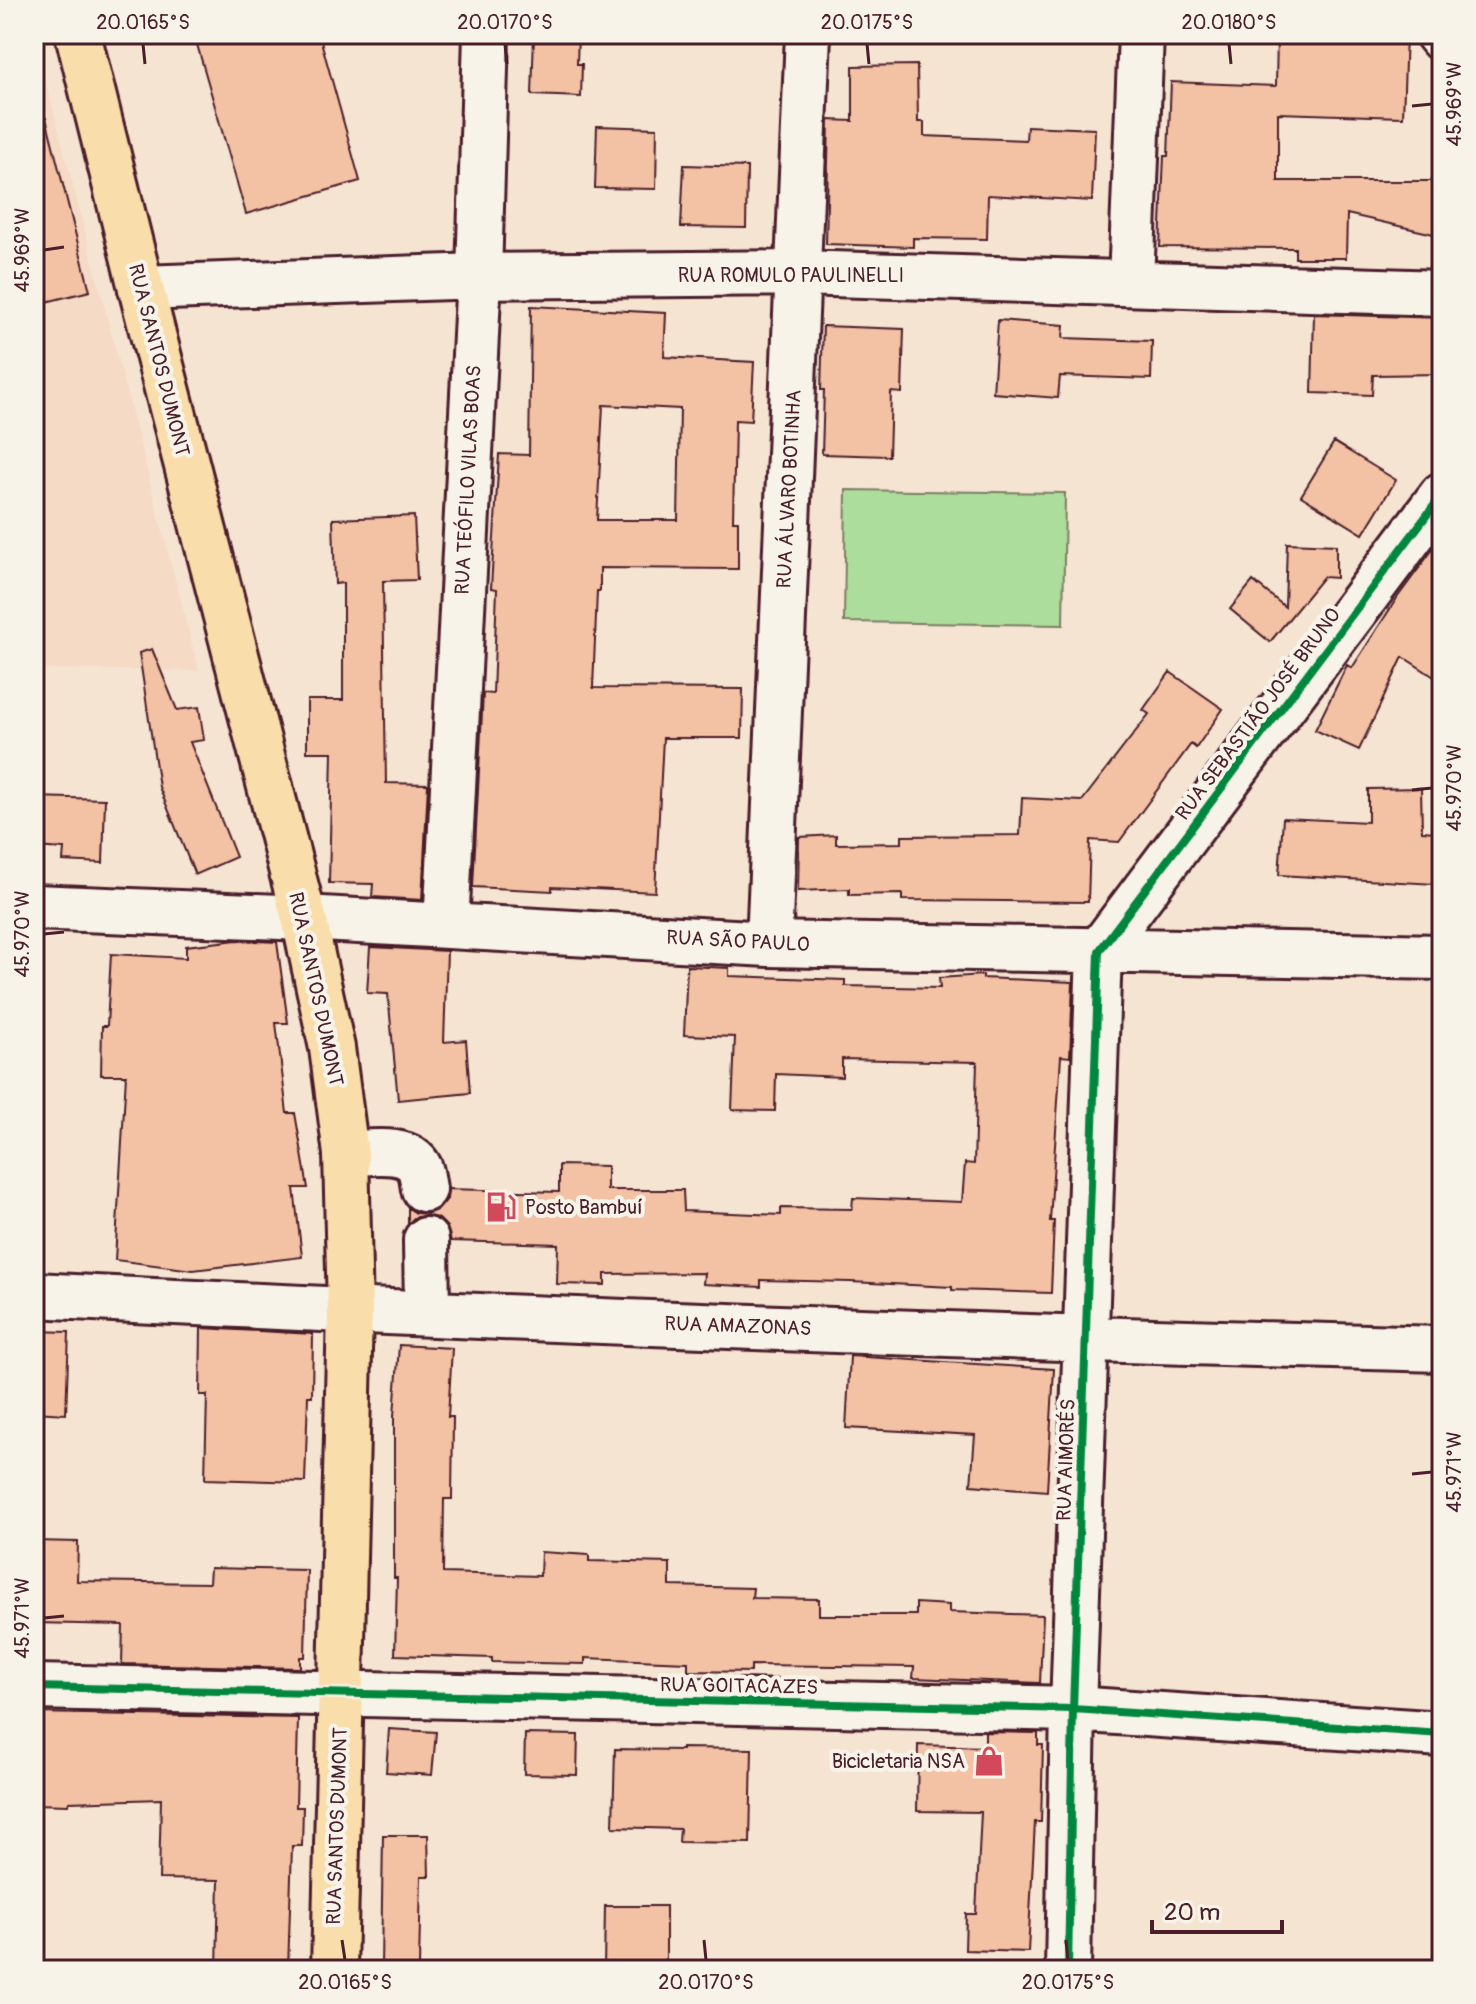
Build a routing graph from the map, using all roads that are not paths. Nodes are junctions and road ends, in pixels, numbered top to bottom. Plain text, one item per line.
1 (78, 34) edge
2 (486, 34) edge
3 (808, 34) edge
4 (1141, 34) edge
5 (1438, 34) edge
6 (1442, 39) edge
7 (798, 273) junction
8 (479, 276) junction
9 (1131, 282) junction
10 (141, 288) junction
11 (1442, 293) edge
12 (1442, 495) edge
13 (34, 907) edge
14 (304, 918) junction
15 (446, 926) junction
16 (769, 944) junction
17 (1099, 951) junction
18 (1442, 957) edge
19 (346, 1154) junction
20 (424, 1189) dead end
21 (426, 1240) dead end
22 (34, 1295) edge
23 (350, 1311) junction
24 (427, 1313) junction
25 (1086, 1340) junction
26 (1442, 1349) edge
27 (34, 1687) edge
28 (341, 1694) junction
29 (1073, 1709) junction
30 (1442, 1734) edge
31 (334, 1970) edge
32 (1068, 1970) edge

1 - 10 main road, RUA SANTOS DUMONT
2 - 8 street, RUA TEÓFILO VILAS BOAS
3 - 7 street, RUA ÁLVARO BOTINHA
4 - 9 street
5 - 6 street
7 - 8 street, RUA ROMULO PAULINELLI
7 - 9 street, RUA ROMULO PAULINELLI
7 - 16 street, RUA ÁLVARO BOTINHA
8 - 10 street, RUA ROMULO PAULINELLI
8 - 15 street, RUA TEÓFILO VILAS BOAS
9 - 11 street, RUA ROMULO PAULINELLI
10 - 14 main road, RUA SANTOS DUMONT
12 - 17 street, RUA SEBASTIÃO JOSÉ BRUNO
13 - 14 street, RUA SÃO PAULO
14 - 15 street, RUA SÃO PAULO
14 - 19 main road, RUA SANTOS DUMONT
15 - 16 street, RUA SÃO PAULO
16 - 17 street, RUA SÃO PAULO
17 - 18 street, RUA SÃO PAULO
17 - 25 street, RUA AIMORÉS
19 - 20 street
19 - 23 main road, RUA SANTOS DUMONT
21 - 24 street
22 - 23 street, RUA AMAZONAS
23 - 24 street, RUA AMAZONAS
23 - 28 main road, RUA SANTOS DUMONT
24 - 25 street, RUA AMAZONAS
25 - 26 street, RUA AMAZONAS
25 - 29 street, RUA AIMORÉS
27 - 28 street, RUA GOITACAZES
28 - 29 street, RUA GOITACAZES
28 - 31 main road, RUA SANTOS DUMONT
29 - 30 street, RUA GOITACAZES
29 - 32 street, RUA AIMORÉS

